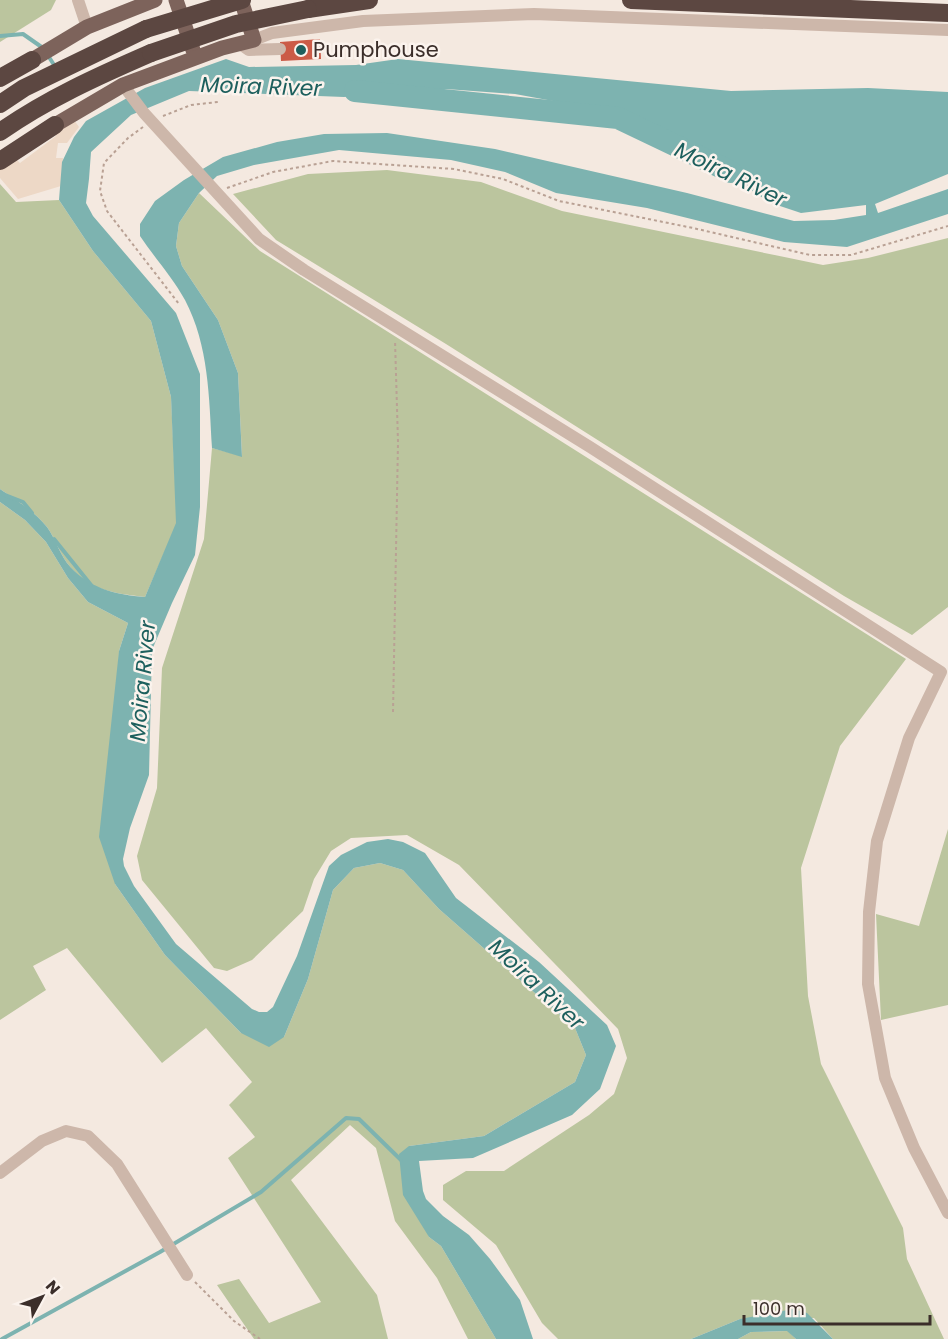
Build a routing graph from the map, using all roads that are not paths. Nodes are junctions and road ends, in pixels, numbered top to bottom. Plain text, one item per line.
1 (78, 0) edge
2 (128, 0) edge
3 (155, 0) edge
4 (176, 0) edge
5 (242, 0) edge
6 (369, 0) edge
7 (631, 0) edge
8 (948, 13) edge
9 (105, 20) junction
10 (87, 27) junction
11 (948, 30) edge
12 (247, 42) junction
13 (279, 49) dead end
14 (195, 58) junction
15 (32, 60) joint
16 (0, 78) edge
17 (126, 90) junction
18 (0, 104) edge
19 (55, 125) joint
20 (0, 132) edge
21 (0, 161) edge
22 (945, 669) edge
23 (0, 1173) edge
24 (948, 1213) edge
25 (187, 1275) road end

1 - 10 street
2 - 9 main road
3 - 9 main road
4 - 14 main road
5 - 12 main road
5 - 18 highway, bridge
6 - 20 highway, bridge
7 - 8 highway
9 - 10 main road
10 - 15 main road
11 - 12 street
12 - 13 street
12 - 14 main road
14 - 17 main road
15 - 16 highway
17 - 19 main road
17 - 22 street
19 - 21 highway
22 - 24 street
23 - 25 street

